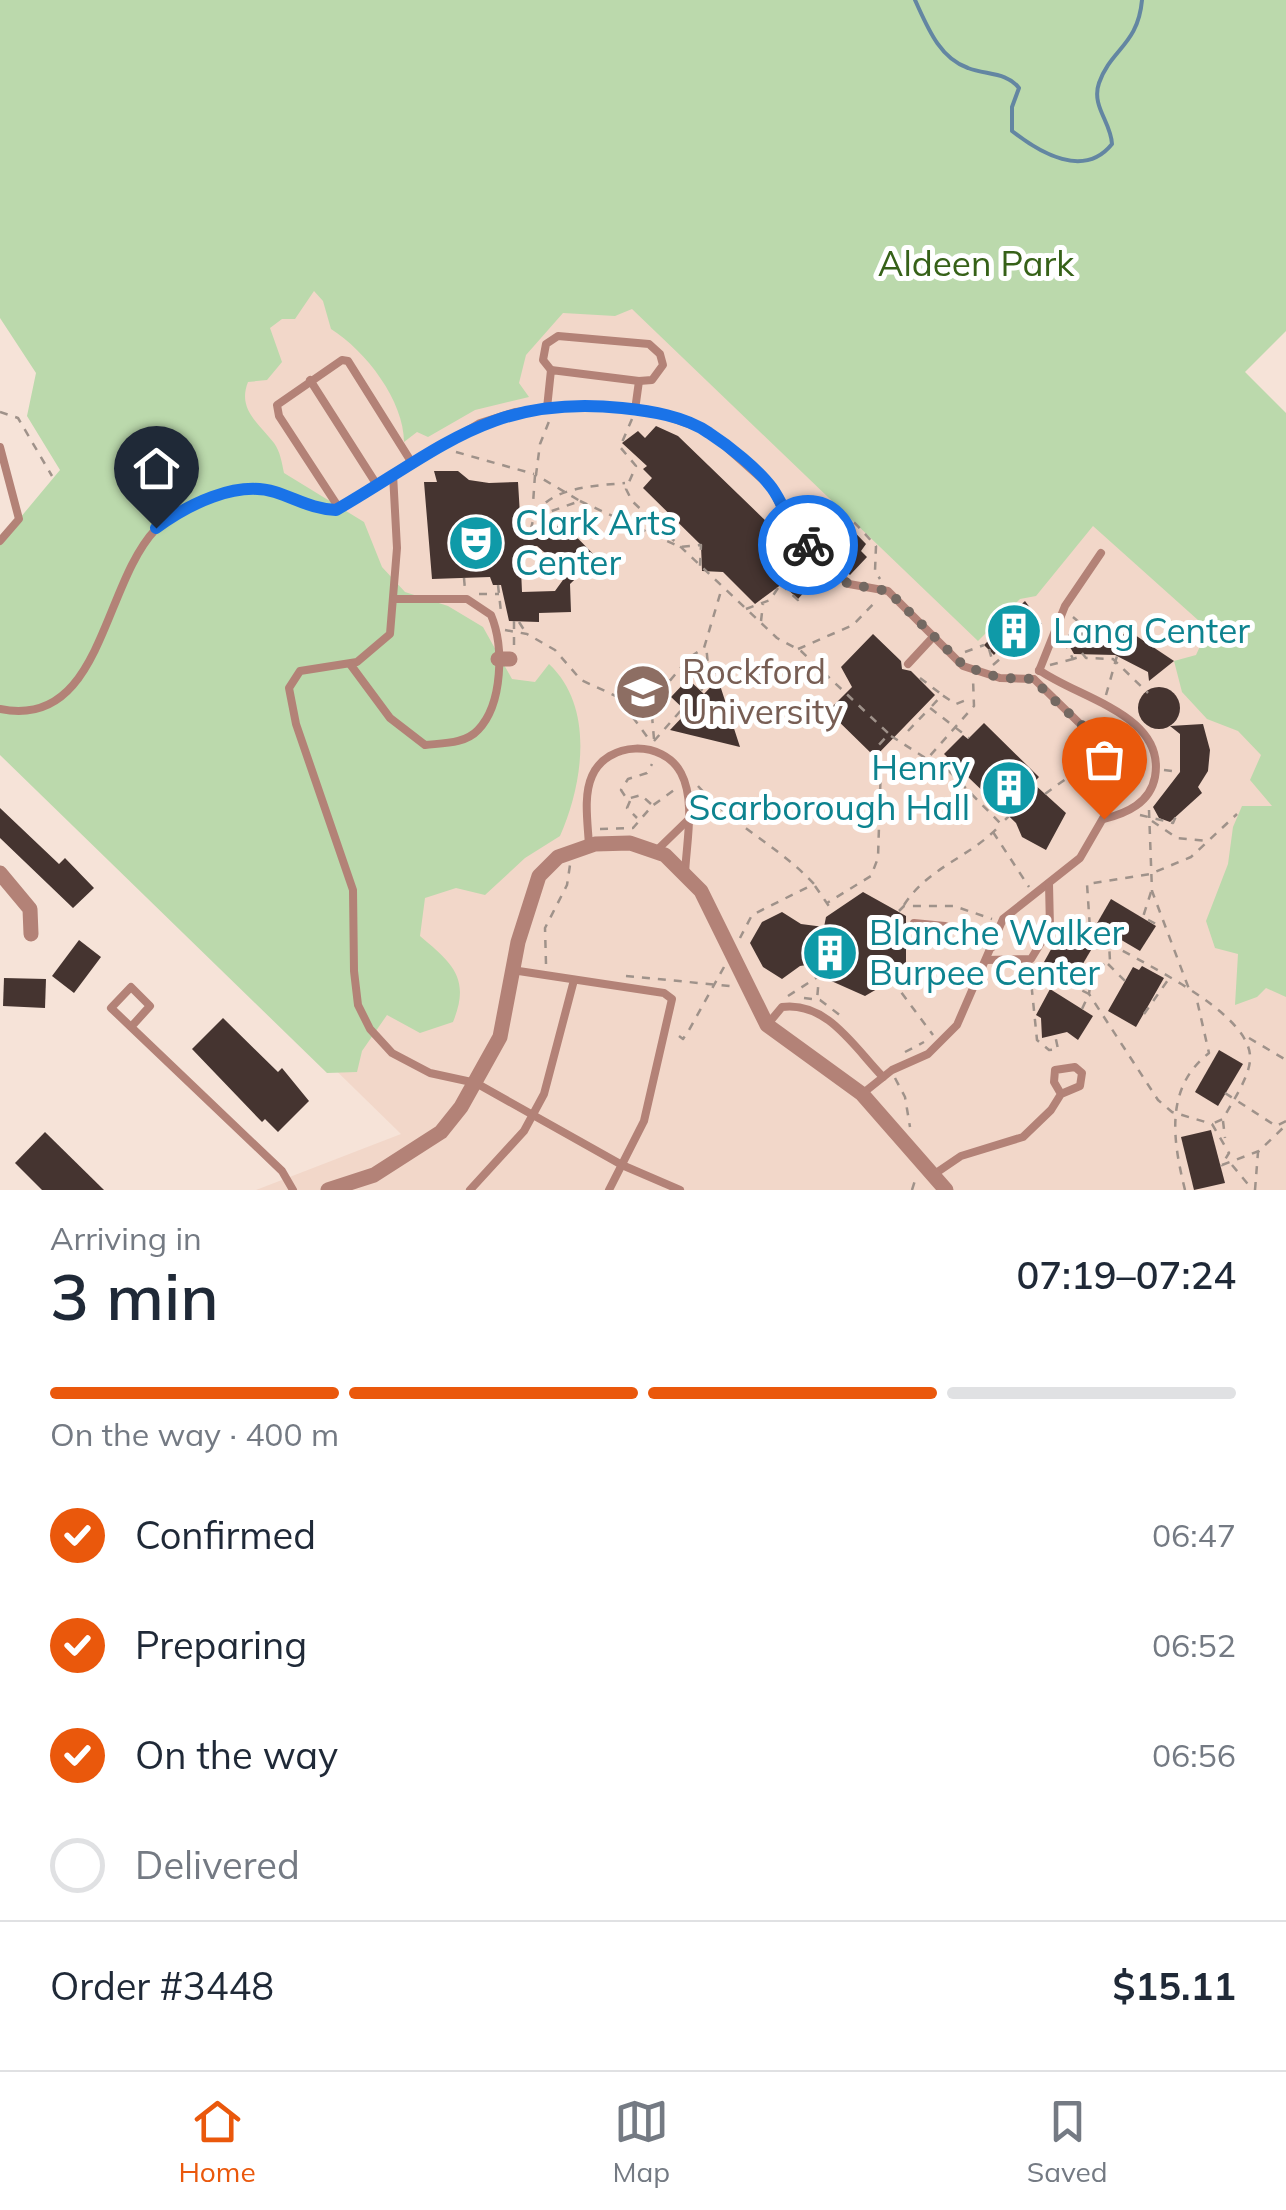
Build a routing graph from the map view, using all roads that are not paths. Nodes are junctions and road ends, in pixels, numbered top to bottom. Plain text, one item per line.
1 (551, 370) junction
2 (310, 380) junction
3 (639, 380) junction
4 (547, 408) junction
5 (633, 409) junction
6 (0, 447) edge
7 (412, 463) junction
8 (393, 474) junction
9 (377, 484) junction
10 (339, 508) junction
11 (782, 510) junction
12 (820, 528) dead end
13 (0, 542) edge
14 (1100, 554) dead end
15 (395, 599) junction
16 (934, 636) junction
17 (350, 664) junction
18 (908, 664) dead end
19 (1041, 667) junction
20 (1034, 679) junction
21 (0, 709) edge
22 (1104, 819) junction
23 (688, 820) junction
24 (589, 838) junction
25 (655, 852) junction
26 (0, 872) edge
27 (685, 874) junction
28 (1049, 884) junction
29 (914, 923) dead end
30 (30, 934) dead end
31 (992, 946) junction
32 (987, 960) junction
33 (512, 970) junction
34 (574, 980) junction
35 (767, 1025) junction
36 (131, 1027) junction
37 (883, 1077) junction
38 (476, 1083) junction
39 (862, 1094) junction
40 (1060, 1094) dead end
41 (532, 1116) junction
42 (622, 1166) junction
43 (933, 1174) junction
44 (293, 1190) edge
45 (328, 1190) edge
46 (470, 1190) edge
47 (610, 1190) edge
48 (680, 1190) edge
49 (946, 1190) edge

1 - 3 lane
1 - 3 lane
1 - 4 lane
2 - 7 lane
2 - 9 lane
2 - 10 lane
3 - 5 lane
4 - 5 lane
4 - 7 lane
5 - 11 lane
6 - 13 lane
7 - 8 lane
8 - 9 lane
8 - 15 lane
9 - 10 lane
10 - 21 lane
11 - 12 lane
11 - 16 lane
14 - 19 lane
15 - 17 lane
15 - 17 lane
16 - 18 lane
16 - 20 lane
17 - 38 lane
19 - 20 lane
19 - 22 lane
20 - 22 lane
22 - 28 lane
23 - 24 lane
23 - 25 lane
23 - 27 lane
24 - 25 street
24 - 33 street
25 - 27 street
26 - 30 street
27 - 35 street
28 - 31 lane
28 - 32 lane
29 - 31 lane
31 - 32 lane
32 - 37 lane
33 - 34 lane
33 - 38 street
34 - 41 lane
34 - 42 lane
35 - 37 lane
35 - 39 street
36 - 36 lane
36 - 44 lane
37 - 39 lane
38 - 41 lane
38 - 45 street
39 - 43 street
40 - 43 lane
41 - 42 lane
41 - 46 lane
42 - 47 lane
42 - 48 lane
43 - 49 street

